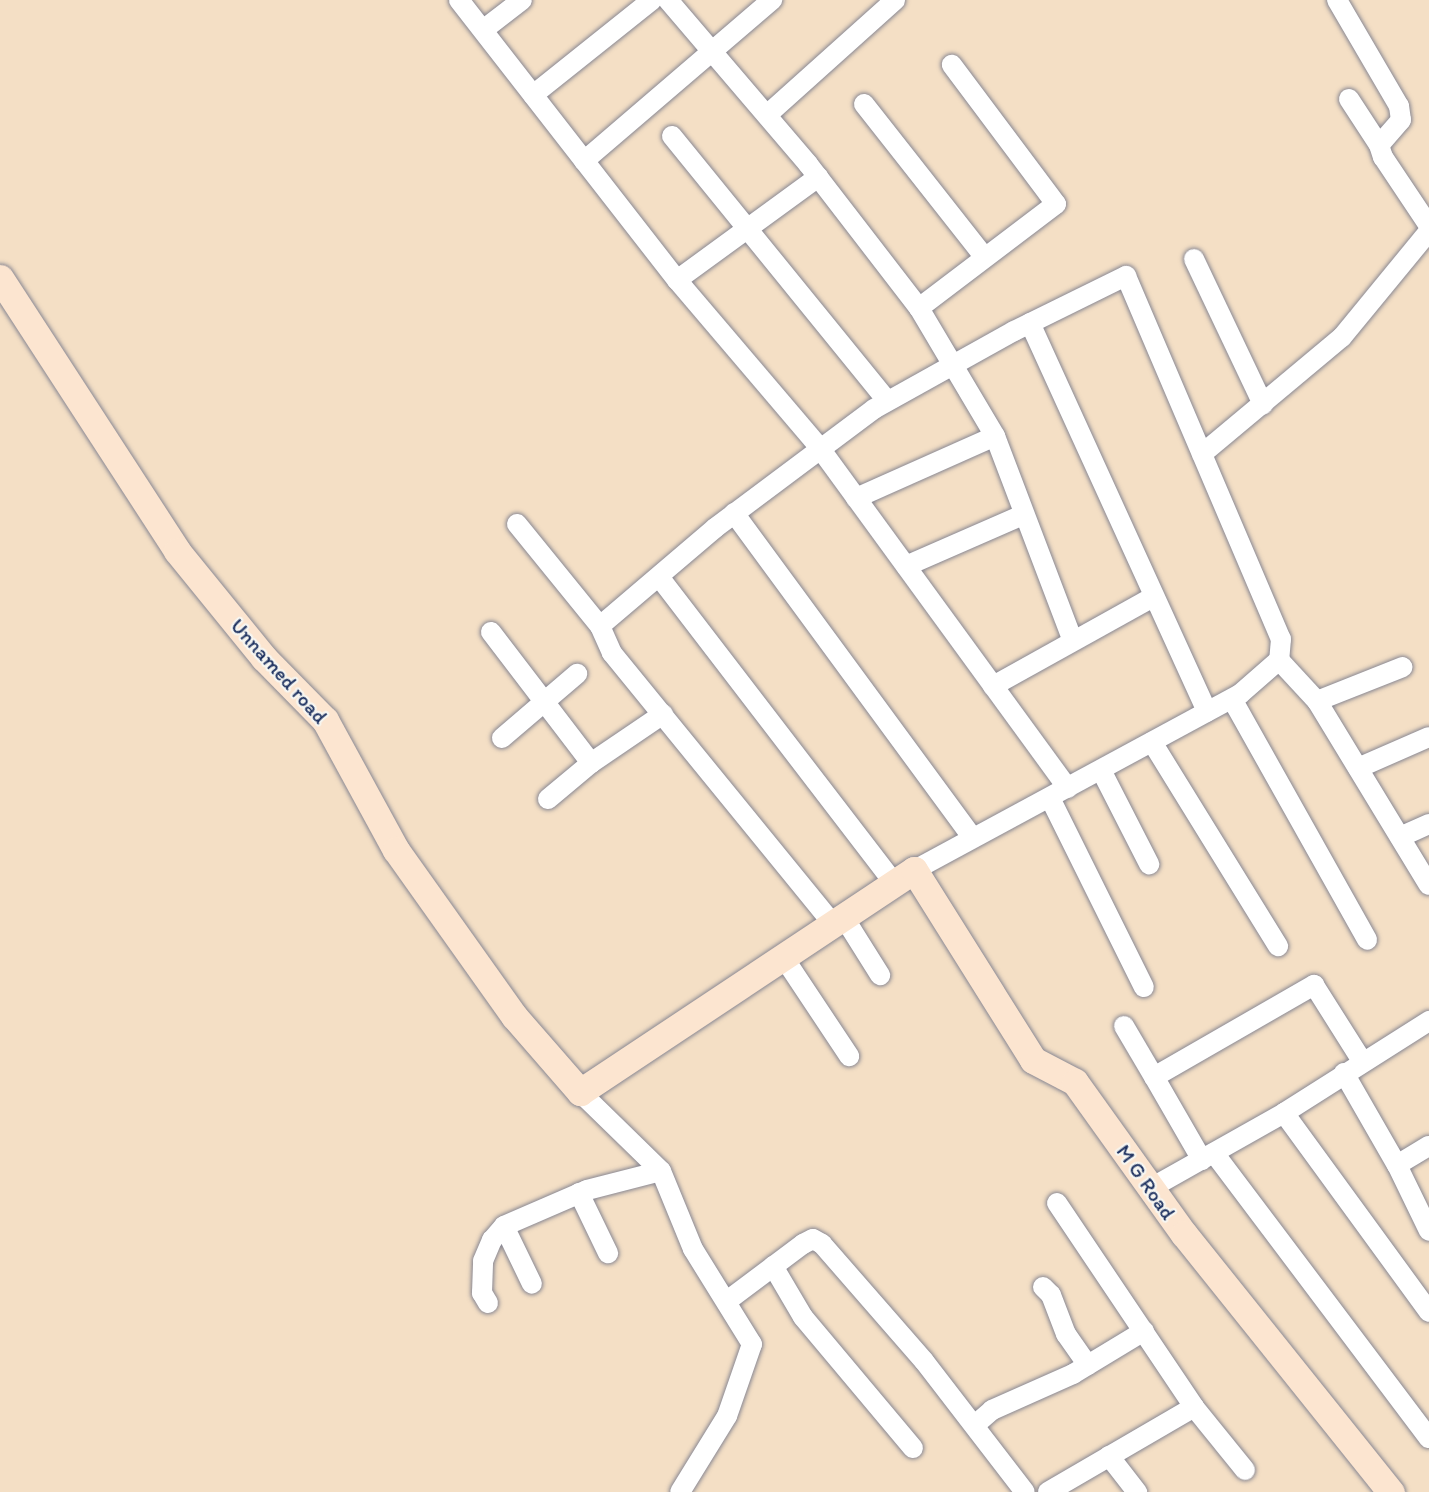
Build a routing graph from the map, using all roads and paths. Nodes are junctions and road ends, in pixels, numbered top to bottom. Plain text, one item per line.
1 (459, 0) edge
2 (522, 0) edge
3 (652, 0) edge
4 (668, 0) edge
5 (772, 0) edge
6 (895, 0) edge
7 (1337, 0) edge
8 (483, 30) junction
9 (713, 50) junction
10 (952, 65) dead end
11 (533, 95) junction
12 (1349, 99) dead end
13 (864, 104) dead end
14 (767, 115) junction
15 (672, 136) dead end
16 (1380, 145) junction
17 (584, 161) junction
18 (818, 177) junction
19 (1429, 226) edge
20 (746, 229) junction
21 (1429, 231) edge
22 (983, 255) junction
23 (1194, 259) dead end
24 (0, 278) edge
25 (677, 280) junction
26 (919, 308) junction
27 (1030, 323) junction
28 (955, 362) junction
29 (887, 401) junction
30 (1263, 404) junction
31 (995, 436) junction
32 (819, 447) junction
33 (1202, 454) junction
34 (856, 498) junction
35 (734, 513) junction
36 (1023, 515) junction
37 (517, 524) dead end
38 (906, 566) junction
39 (660, 578) junction
40 (1153, 597) junction
41 (600, 626) junction
42 (491, 632) dead end
43 (1073, 641) junction
44 (1279, 660) junction
45 (1402, 667) dead end
46 (577, 674) dead end
47 (993, 686) junction
48 (1232, 699) junction
49 (1317, 700) junction
50 (544, 702) junction
51 (1206, 712) junction
52 (663, 714) junction
53 (1429, 736) edge
54 (502, 738) dead end
55 (1152, 742) junction
56 (591, 763) junction
57 (1358, 768) junction
58 (1101, 770) junction
59 (1068, 788) junction
60 (1050, 798) junction
61 (548, 799) dead end
62 (1429, 824) edge
63 (1400, 837) junction
64 (973, 838) junction
65 (1149, 864) dead end
66 (904, 876) junction
67 (1429, 885) edge
68 (838, 920) junction
69 (1368, 940) dead end
70 (1278, 946) dead end
71 (784, 958) junction
72 (880, 975) dead end
73 (1144, 987) dead end
74 (1429, 1021) edge
75 (1125, 1026) dead end
76 (849, 1056) dead end
77 (1362, 1061) junction
78 (1344, 1072) junction
79 (1154, 1077) junction
80 (580, 1092) junction
81 (1284, 1113) junction
82 (1429, 1146) edge
83 (1208, 1157) junction
84 (1397, 1166) junction
85 (661, 1171) junction
86 (1151, 1188) junction
87 (579, 1193) junction
88 (1057, 1203) dead end
89 (504, 1226) junction
90 (1429, 1231) edge
91 (608, 1253) dead end
92 (774, 1266) junction
93 (532, 1284) dead end
94 (1043, 1287) dead end
95 (727, 1301) junction
96 (488, 1303) dead end
97 (1429, 1312) edge
98 (1144, 1331) junction
99 (1088, 1365) junction
100 (1194, 1407) junction
101 (976, 1424) junction
102 (1429, 1438) edge
103 (913, 1448) dead end
104 (1109, 1455) junction
105 (1245, 1470) dead end
106 (680, 1492) edge
107 (1024, 1492) edge
108 (1048, 1492) edge
109 (1137, 1492) edge
110 (1392, 1492) edge

1 - 8 street
2 - 8 street
3 - 11 street
4 - 9 street
5 - 9 street
6 - 14 street
7 - 16 street
8 - 11 street
9 - 14 street
9 - 17 street
10 - 22 street
11 - 17 street
12 - 16 street
13 - 22 street
14 - 18 street
15 - 20 street
16 - 19 street
17 - 25 street
18 - 20 street
18 - 26 street
20 - 25 street
20 - 29 street
21 - 30 street
22 - 26 street
23 - 30 street
24 - 80 street, Unnamed road
25 - 32 street
26 - 28 street
27 - 28 street
27 - 33 street
27 - 40 street
28 - 29 street
28 - 31 street
29 - 32 street
30 - 33 street
31 - 34 street
31 - 36 street
32 - 34 street
32 - 35 street
33 - 44 street
34 - 38 street
35 - 39 street
35 - 64 street
36 - 38 street
36 - 43 street
37 - 41 street
38 - 47 street
39 - 41 street
39 - 66 street
40 - 43 street
40 - 51 street
41 - 52 street
42 - 50 street
43 - 47 street
44 - 48 street
44 - 49 street
45 - 49 street
46 - 50 street
47 - 59 street
48 - 51 street
48 - 69 street
49 - 57 street
50 - 54 street
50 - 56 street
51 - 55 street
52 - 56 street
52 - 68 street
53 - 57 street
55 - 58 street
55 - 70 street
56 - 61 street
57 - 63 street
58 - 59 street
58 - 65 street
59 - 60 street
60 - 64 street
60 - 73 street
62 - 63 street
63 - 67 street
64 - 66 street
66 - 68 street
66 - 86 street, M G Road
68 - 71 street
68 - 72 street
71 - 76 street
71 - 80 street
74 - 77 street
75 - 79 street
77 - 78 street
77 - 79 street
78 - 81 street
78 - 84 street
79 - 83 street
80 - 85 street
81 - 83 street
81 - 97 street
82 - 84 street
83 - 86 street
83 - 102 street
84 - 90 street
85 - 87 street
85 - 95 street
86 - 110 street, M G Road
87 - 89 street
87 - 91 street
88 - 98 street
89 - 93 street
89 - 96 street
92 - 95 street
92 - 101 street
92 - 103 street
94 - 99 street
95 - 106 street
98 - 99 street
98 - 100 street
99 - 101 street
100 - 104 street
100 - 105 street
101 - 107 street
104 - 108 street
104 - 109 street

